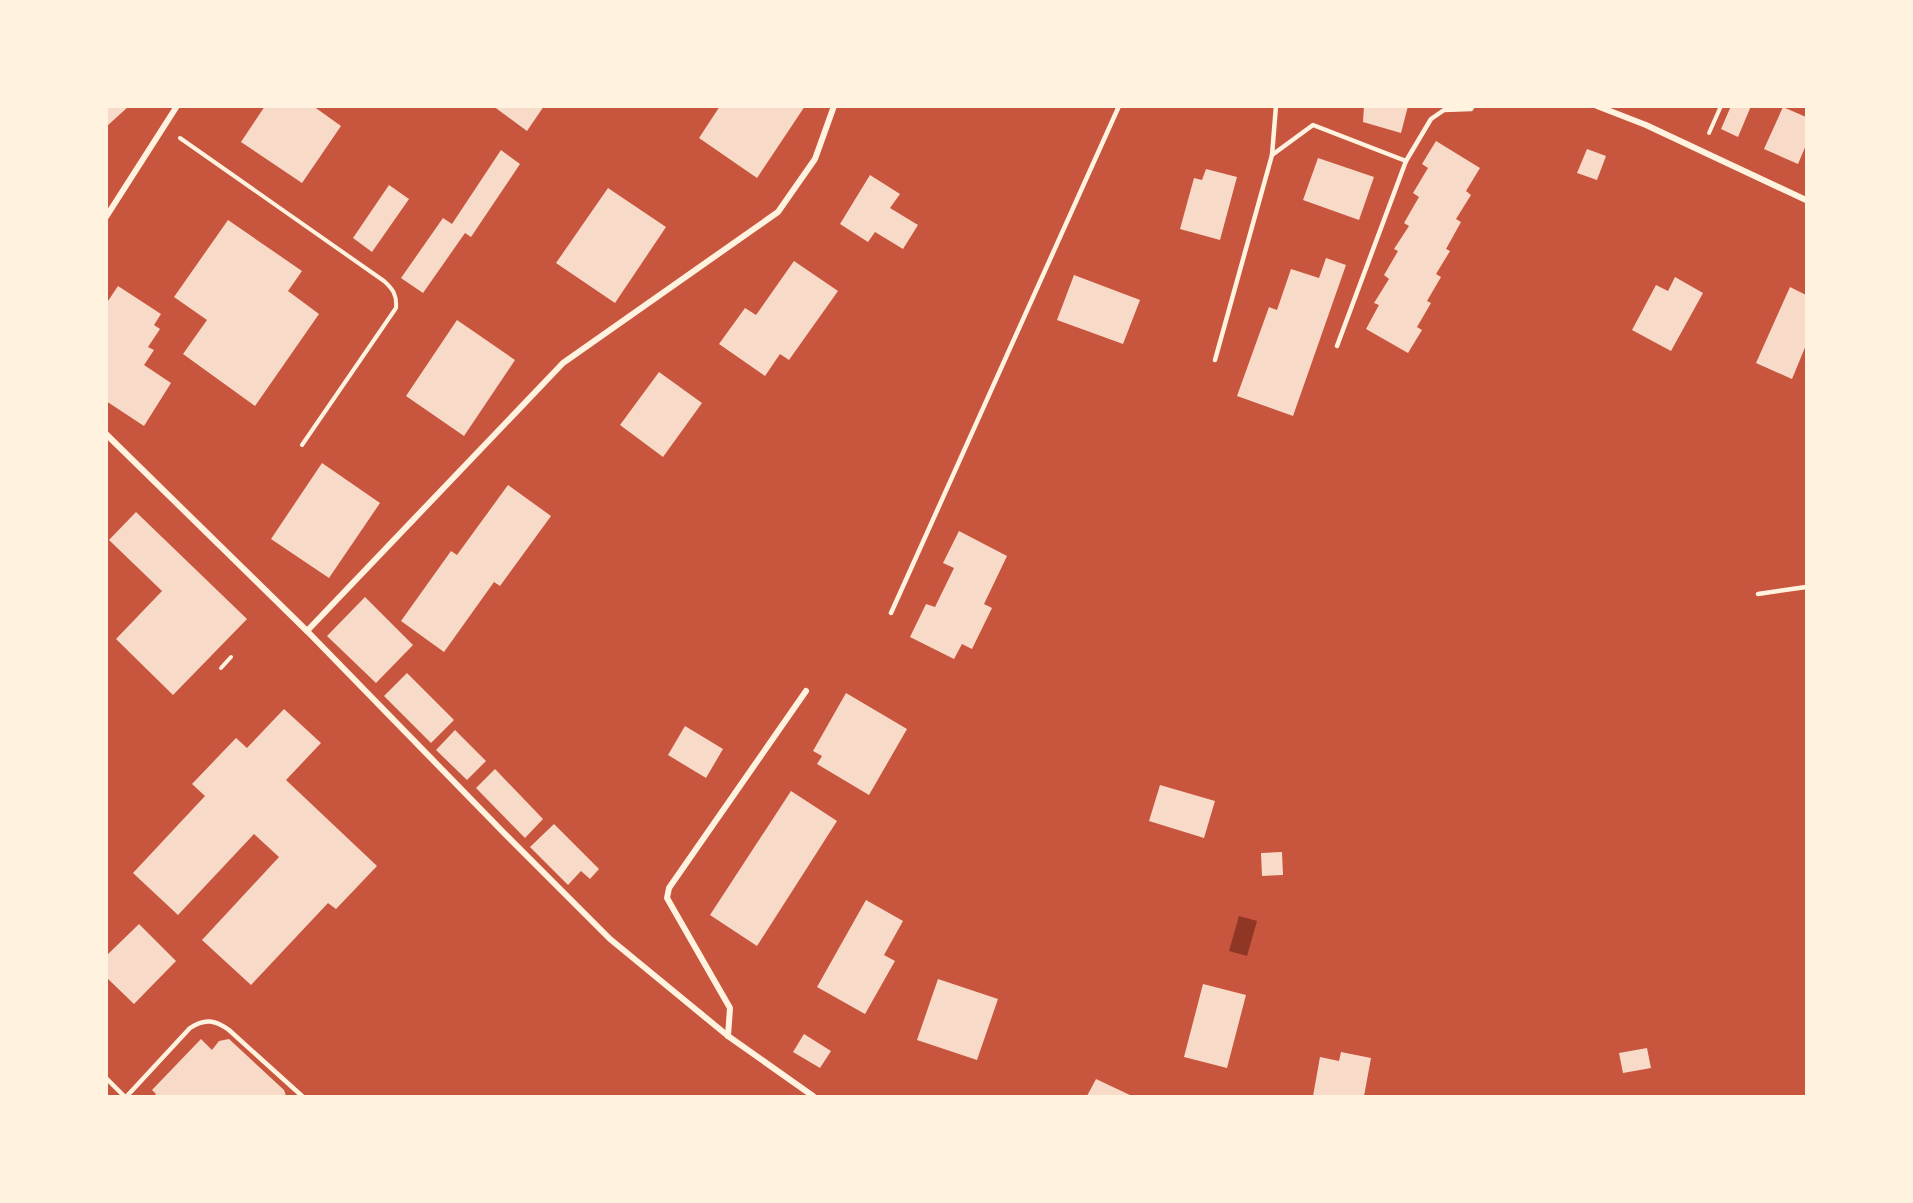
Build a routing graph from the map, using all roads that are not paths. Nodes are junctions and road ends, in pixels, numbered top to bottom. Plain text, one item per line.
1 (177, 106) edge
2 (834, 106) edge
3 (1119, 106) edge
4 (1276, 106) edge
5 (1473, 106) edge
6 (1597, 106) edge
7 (1272, 155) junction
8 (1406, 161) junction
9 (1806, 200) edge
10 (106, 217) edge
11 (1337, 346) dead end
12 (1215, 360) dead end
13 (106, 434) edge
14 (1806, 587) edge
15 (1758, 594) dead end
16 (891, 613) dead end
17 (307, 631) junction
18 (806, 691) dead end
19 (728, 1036) junction
20 (106, 1078) edge
21 (125, 1096) edge
22 (302, 1096) edge
23 (813, 1096) edge

1 - 10 street
2 - 17 street
3 - 16 lane
4 - 7 lane
5 - 8 lane
6 - 9 street
7 - 8 lane
7 - 12 lane
8 - 11 lane
13 - 17 street
14 - 15 lane
17 - 19 street
18 - 19 street
19 - 23 street
20 - 21 lane
21 - 22 lane

